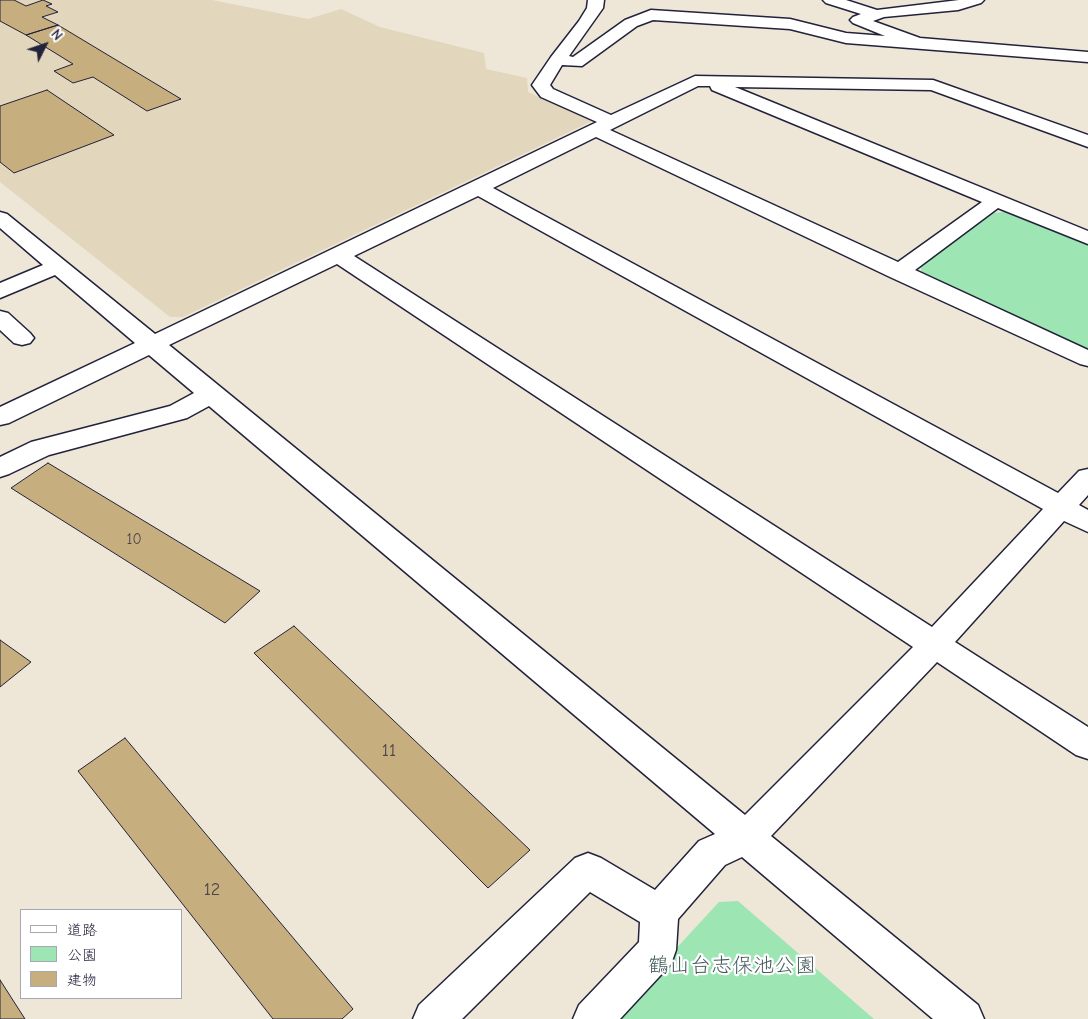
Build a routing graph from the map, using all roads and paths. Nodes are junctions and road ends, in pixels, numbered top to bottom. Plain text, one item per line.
1 (596, 0) edge
2 (831, 0) edge
3 (976, 0) edge
4 (878, 15) junction
5 (917, 43) junction
6 (1088, 57) edge
7 (557, 60) junction
8 (703, 80) junction
9 (603, 126) junction
10 (1088, 141) edge
11 (478, 188) junction
12 (997, 200) junction
13 (1088, 217) edge
14 (0, 218) edge
15 (1079, 234) edge
16 (338, 255) junction
17 (58, 266) junction
18 (898, 272) junction
19 (0, 291) edge
20 (0, 318) edge
21 (22, 338) dead end
22 (152, 344) junction
23 (1088, 360) edge
24 (212, 394) junction
25 (0, 417) edge
26 (0, 468) edge
27 (1088, 478) edge
28 (1060, 507) junction
29 (1088, 522) edge
30 (934, 645) junction
31 (1088, 744) edge
32 (747, 838) junction
33 (660, 912) junction
34 (433, 1019) edge
35 (593, 1019) edge
36 (964, 1019) edge

1 - 7 street
2 - 4 street
3 - 4 street
4 - 5 street
5 - 6 street
5 - 7 street
7 - 9 street
8 - 9 street
8 - 10 street
8 - 12 street
9 - 11 street
9 - 18 street
11 - 16 street
11 - 28 street
12 - 15 street
12 - 18 street
13 - 15 street
14 - 17 street
16 - 22 street
16 - 30 street
17 - 19 street
17 - 22 street
18 - 23 street
20 - 21 street
22 - 24 street
22 - 25 street
24 - 26 street
24 - 32 street
27 - 28 street
28 - 29 street
28 - 30 street
30 - 31 street
30 - 32 street
32 - 33 street
32 - 36 street
33 - 34 street
33 - 35 street

